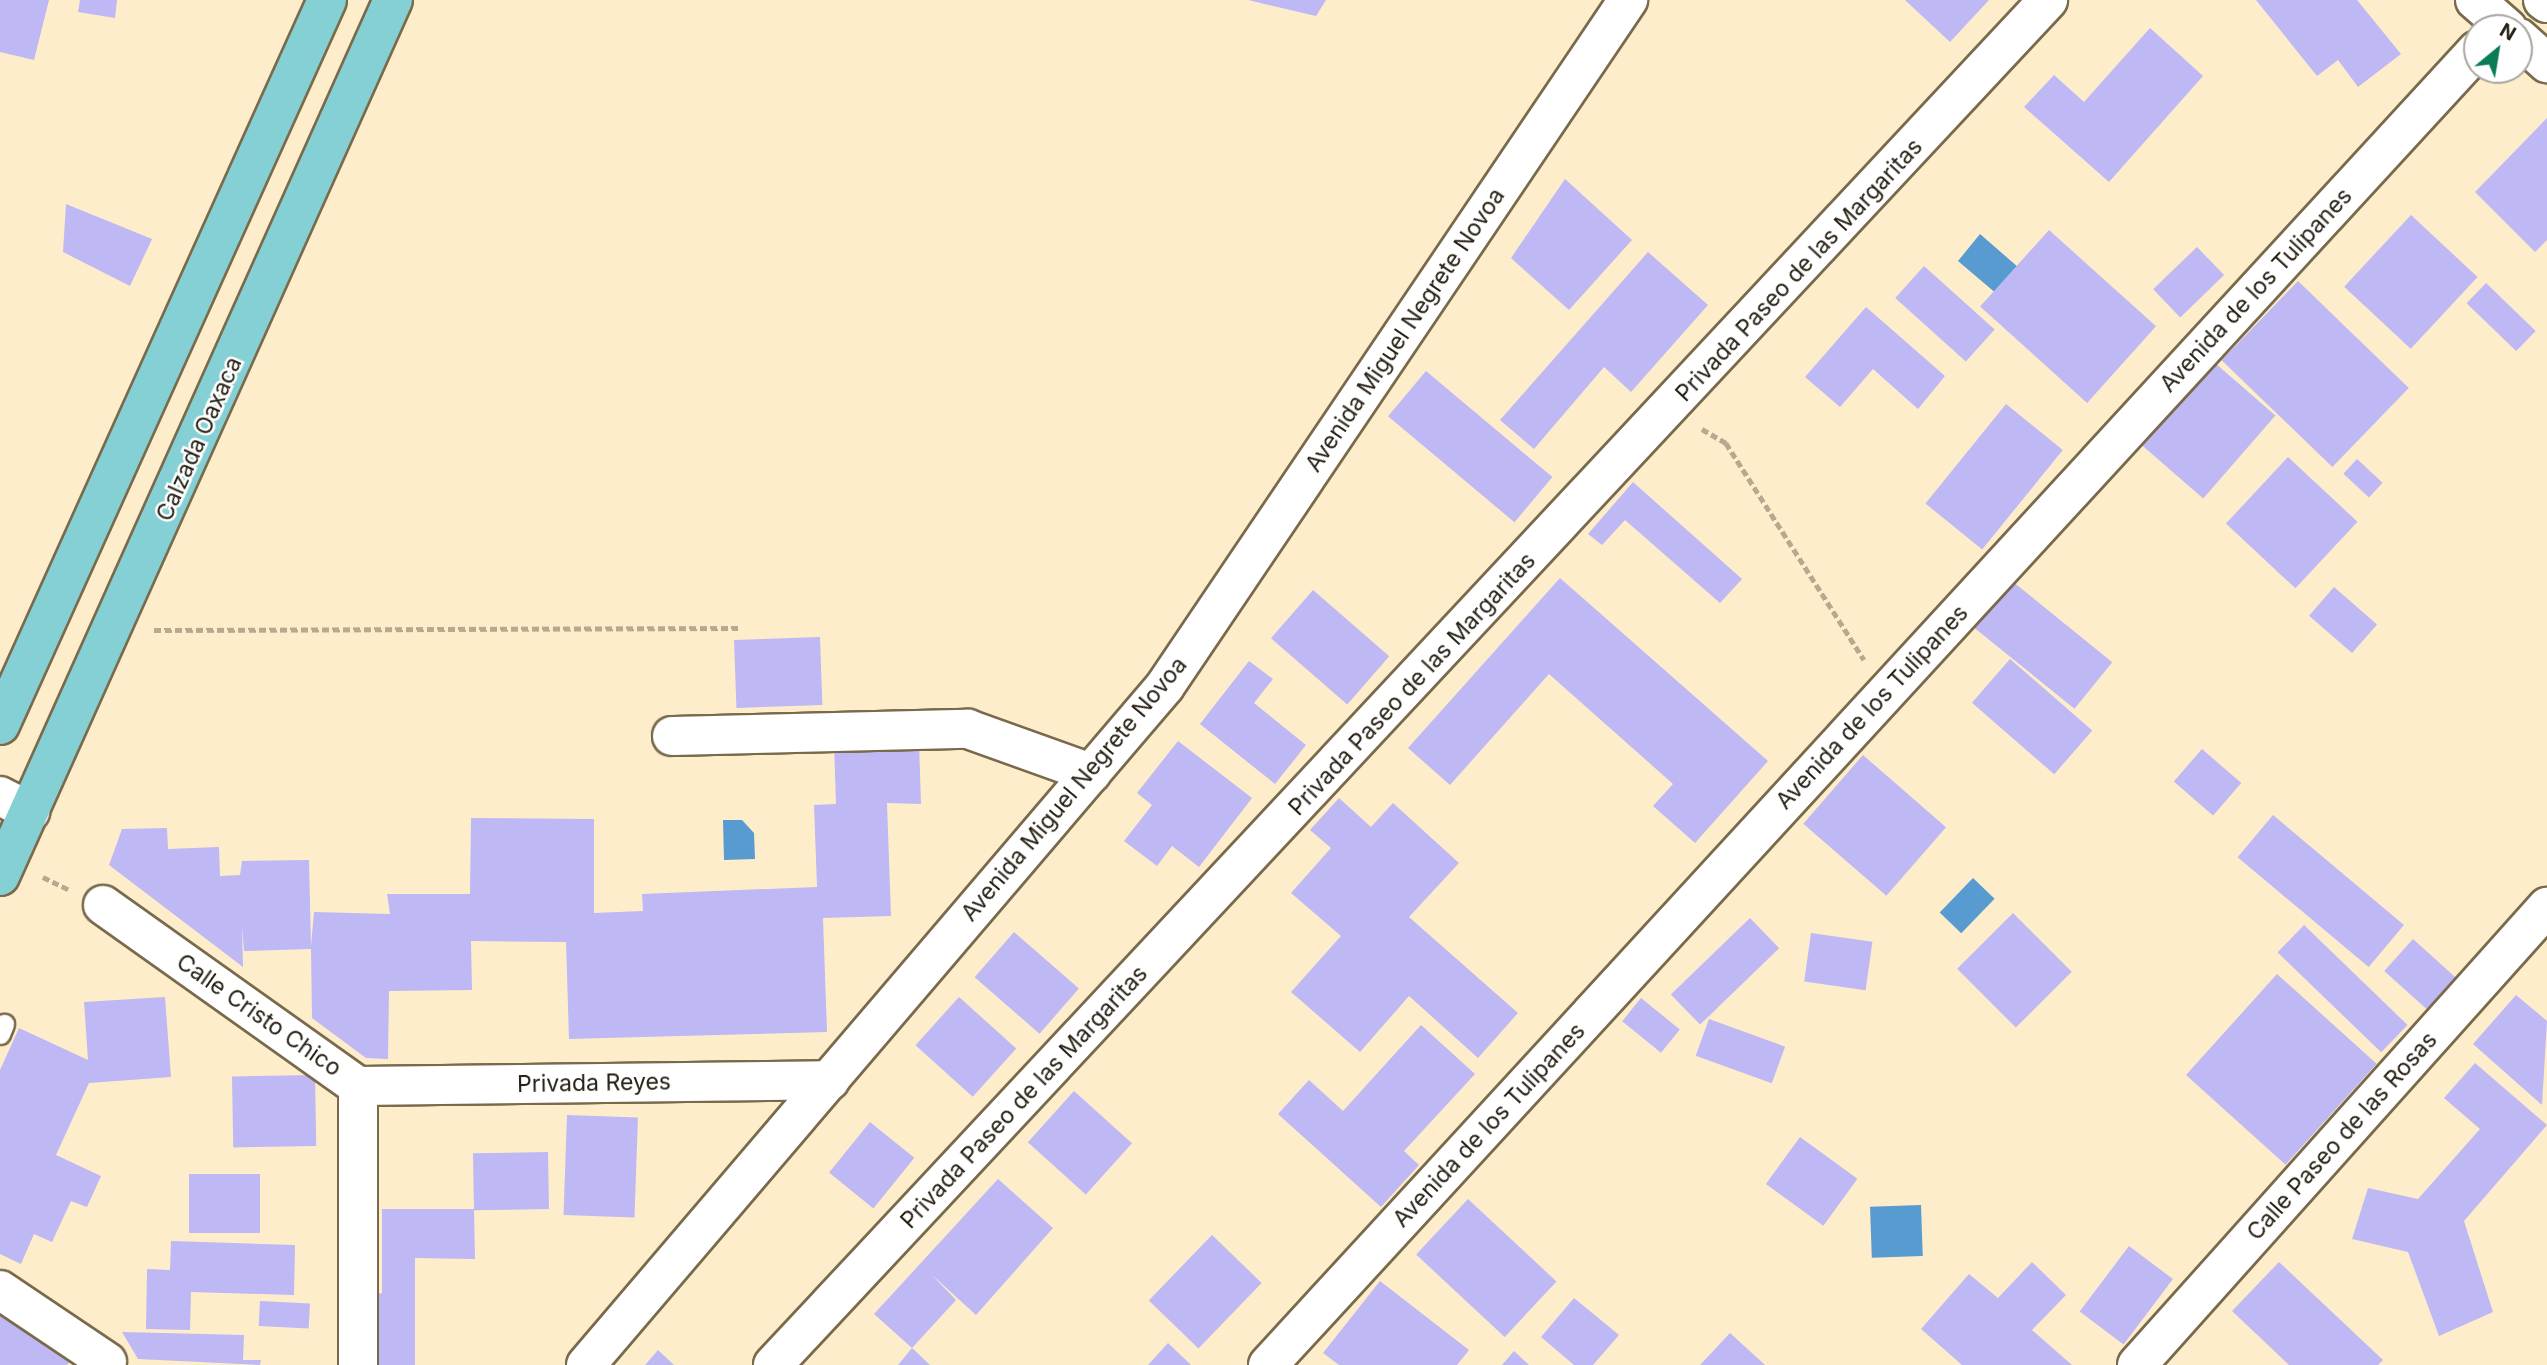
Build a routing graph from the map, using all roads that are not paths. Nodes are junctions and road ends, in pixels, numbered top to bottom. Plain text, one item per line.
1 (327, 0) edge
2 (393, 0) edge
3 (1628, 0) edge
4 (2048, 0) edge
5 (2533, 52) edge
6 (2463, 64) edge
7 (2547, 64) edge
8 (0, 725) edge
9 (672, 736) dead end
10 (1091, 774) junction
11 (15, 803) edge
12 (4, 868) edge
13 (103, 905) road end
14 (2547, 907) edge
15 (830, 1080) junction
16 (358, 1086) junction
17 (0, 1290) edge
18 (107, 1362) dead end
19 (358, 1365) edge
20 (586, 1365) edge
21 (773, 1365) edge
22 (1268, 1365) edge
23 (2137, 1365) edge

1 - 8 main road
2 - 11 main road, Calzada Oaxaca
3 - 10 street, Avenida Miguel Negrete Novoa
4 - 21 street, Privada Paseo de las Margaritas
5 - 7 street
6 - 22 street, Avenida de los Tulipanes
9 - 10 street
10 - 15 street, Avenida Miguel Negrete Novoa
11 - 12 main road, Calzada Oaxaca
13 - 16 street, Calle Cristo Chico
14 - 23 street, Calle Paseo de las Rosas
15 - 16 street, Privada Reyes
15 - 20 street, Avenida Miguel Negrete Novoa
16 - 19 street, Calle Cristo Chico
17 - 18 street

